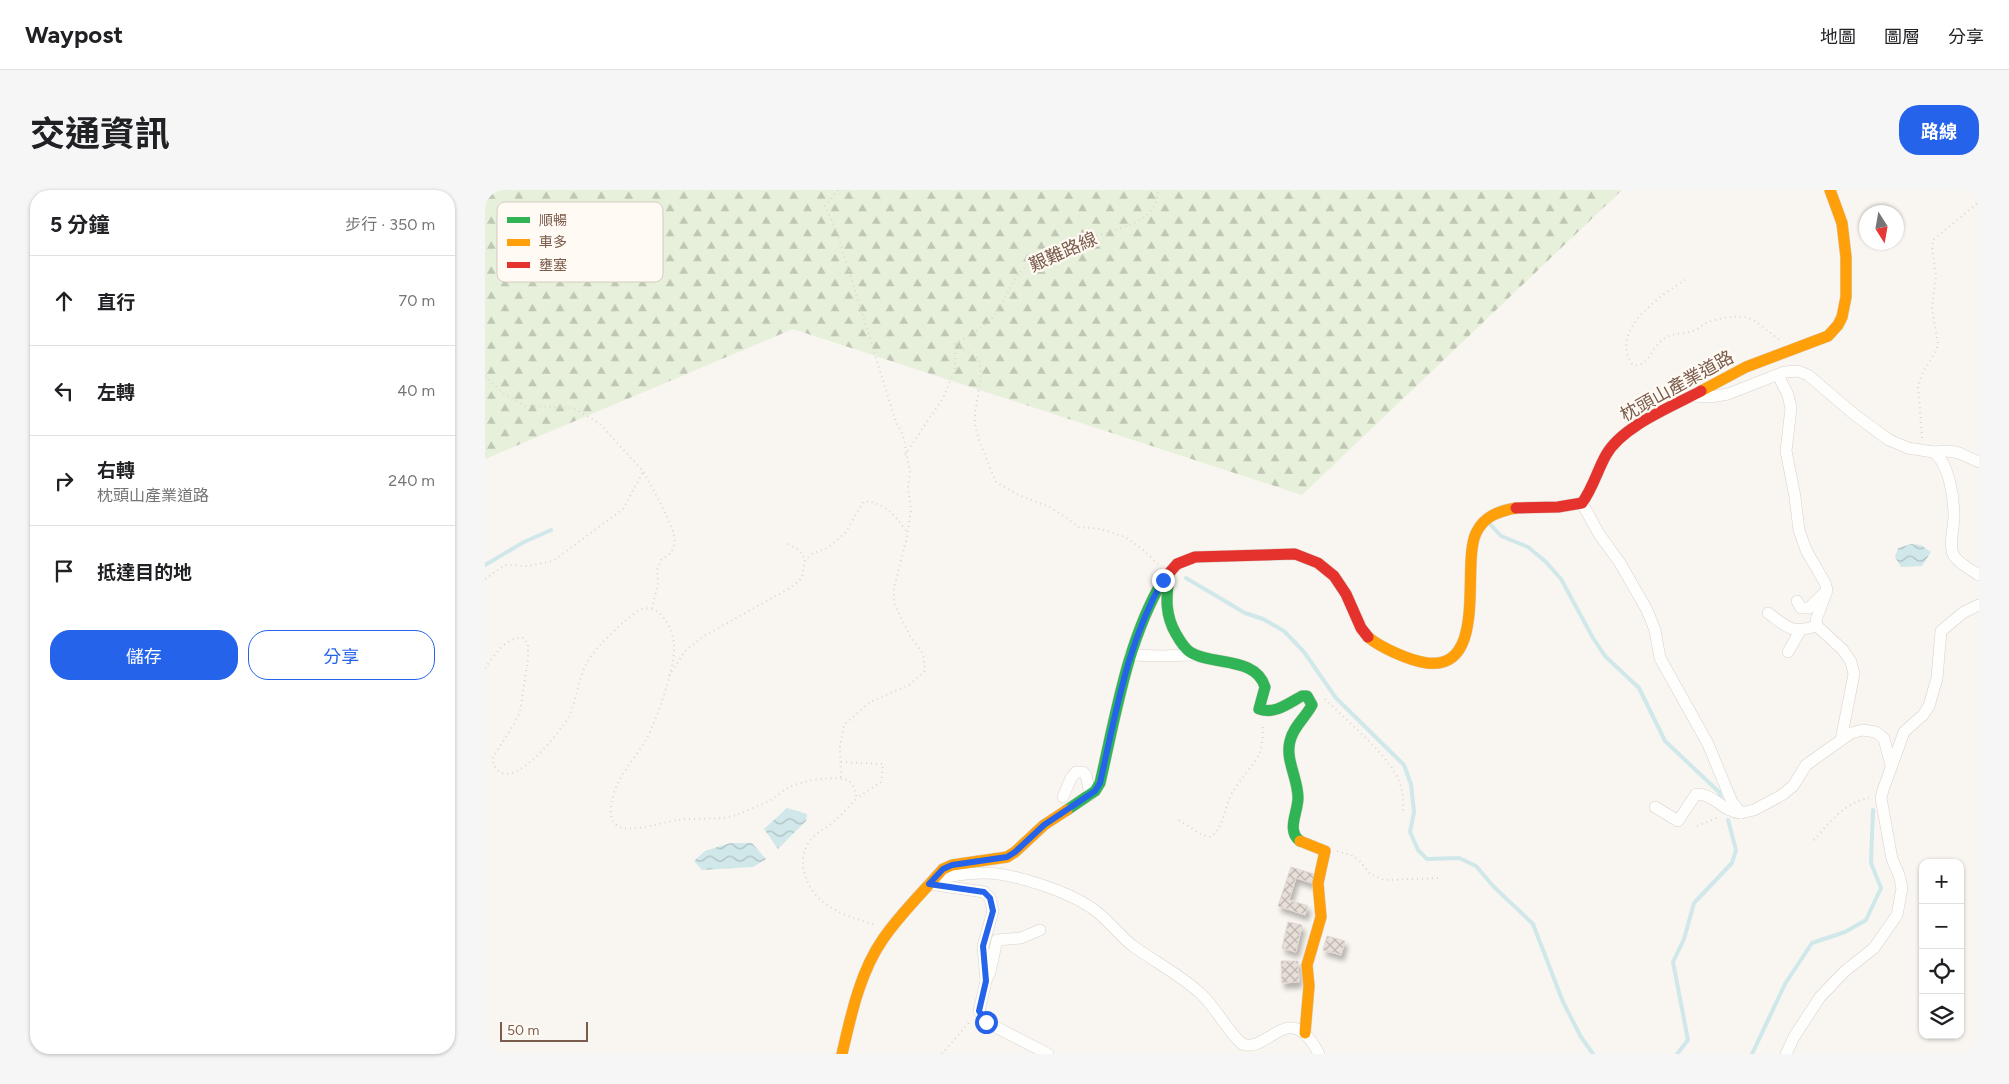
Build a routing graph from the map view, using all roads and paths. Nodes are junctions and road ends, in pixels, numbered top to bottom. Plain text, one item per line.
1 (838, 190) edge
2 (1158, 190) edge
3 (1830, 190) edge
4 (1979, 202) edge
5 (1685, 280) dead end
6 (955, 344) junction
7 (1795, 349) junction
8 (1778, 375) junction
9 (485, 376) edge
10 (1693, 396) junction
11 (1929, 451) junction
12 (905, 455) junction
13 (1979, 462) edge
14 (643, 472) junction
15 (1583, 503) junction
16 (907, 532) junction
17 (788, 544) dead end
18 (805, 560) junction
19 (1169, 574) junction
20 (1979, 575) edge
21 (485, 579) edge
22 (1827, 590) junction
23 (1797, 601) dead end
24 (1979, 605) edge
25 (652, 608) junction
26 (1768, 613) dead end
27 (1817, 626) junction
28 (1800, 631) junction
29 (1788, 652) dead end
30 (1130, 655) junction
31 (1193, 655) junction
32 (485, 668) edge
33 (668, 678) junction
34 (1309, 698) junction
35 (1264, 712) junction
36 (1841, 740) junction
37 (840, 762) junction
38 (1891, 766) junction
39 (841, 778) junction
40 (1090, 795) junction
41 (1063, 797) dead end
42 (857, 798) junction
43 (1881, 798) junction
44 (1655, 807) dead end
45 (1735, 813) junction
46 (1403, 814) dead end
47 (1179, 820) dead end
48 (1697, 826) dead end
49 (1813, 840) dead end
50 (1325, 851) junction
51 (1441, 878) dead end
52 (932, 881) junction
53 (890, 930) junction
54 (1040, 930) dead end
55 (986, 981) junction
56 (979, 1011) junction
57 (1305, 1033) junction
58 (842, 1054) edge
59 (942, 1054) edge
60 (1048, 1054) edge
61 (1319, 1054) edge
62 (1786, 1054) edge

1 - 12 path
2 - 6 path, 艱難路線
3 - 7 street, 枕頭山產業道路
4 - 11 path
5 - 7 path
6 - 12 path
6 - 19 path
7 - 10 street, 枕頭山產業道路
8 - 10 street
8 - 11 street
8 - 22 street
9 - 14 path
10 - 15 street, 枕頭山產業道路
11 - 13 street
11 - 20 street
12 - 16 path
14 - 21 path
14 - 25 path
15 - 19 street
15 - 45 street
16 - 18 path
16 - 37 path
17 - 18 path
18 - 33 path
19 - 30 street
19 - 31 street
22 - 23 street
22 - 27 street
24 - 38 street
25 - 32 path
25 - 33 path
26 - 28 street
27 - 28 street
27 - 36 street
28 - 29 street
30 - 31 street
30 - 40 street
31 - 35 street
33 - 39 path
34 - 35 street
34 - 46 path
34 - 50 street
35 - 47 path
36 - 38 street
36 - 45 street
37 - 39 path
37 - 42 path
38 - 43 street
39 - 42 path
40 - 41 street
40 - 52 street
42 - 53 path
43 - 49 path
43 - 62 street
44 - 45 street
45 - 48 path
50 - 51 path
50 - 57 street
52 - 53 street
52 - 55 street
52 - 57 street
53 - 58 street
54 - 55 street
55 - 56 street
56 - 59 path
56 - 60 street
57 - 61 street

